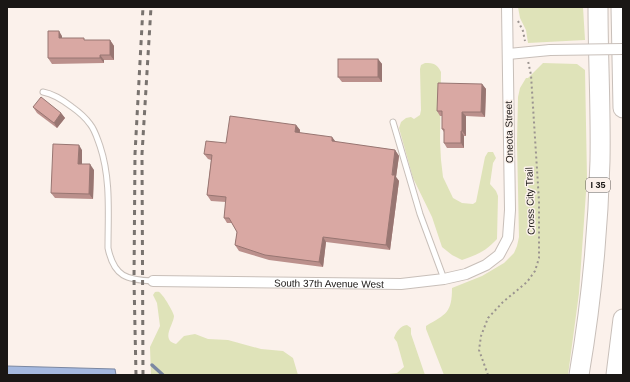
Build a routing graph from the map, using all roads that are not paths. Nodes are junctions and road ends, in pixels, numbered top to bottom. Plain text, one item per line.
1 (507, 7) edge
2 (598, 7) edge
3 (621, 7) edge
4 (623, 49) edge
5 (508, 54) junction
6 (43, 92) dead end
7 (623, 108) edge
8 (393, 122) dead end
9 (499, 255) joint
10 (444, 279) junction
11 (153, 281) joint
12 (623, 319) edge
13 (579, 375) edge
14 (616, 375) edge

1 - 5 street, Oneota Street
2 - 13 highway, I 35
3 - 7 highway
4 - 5 street, bridge
5 - 9 street, Oneota Street
6 - 11 lane
8 - 10 lane
9 - 10 street, South 37th Avenue West
10 - 11 street, South 37th Avenue West
12 - 14 highway

